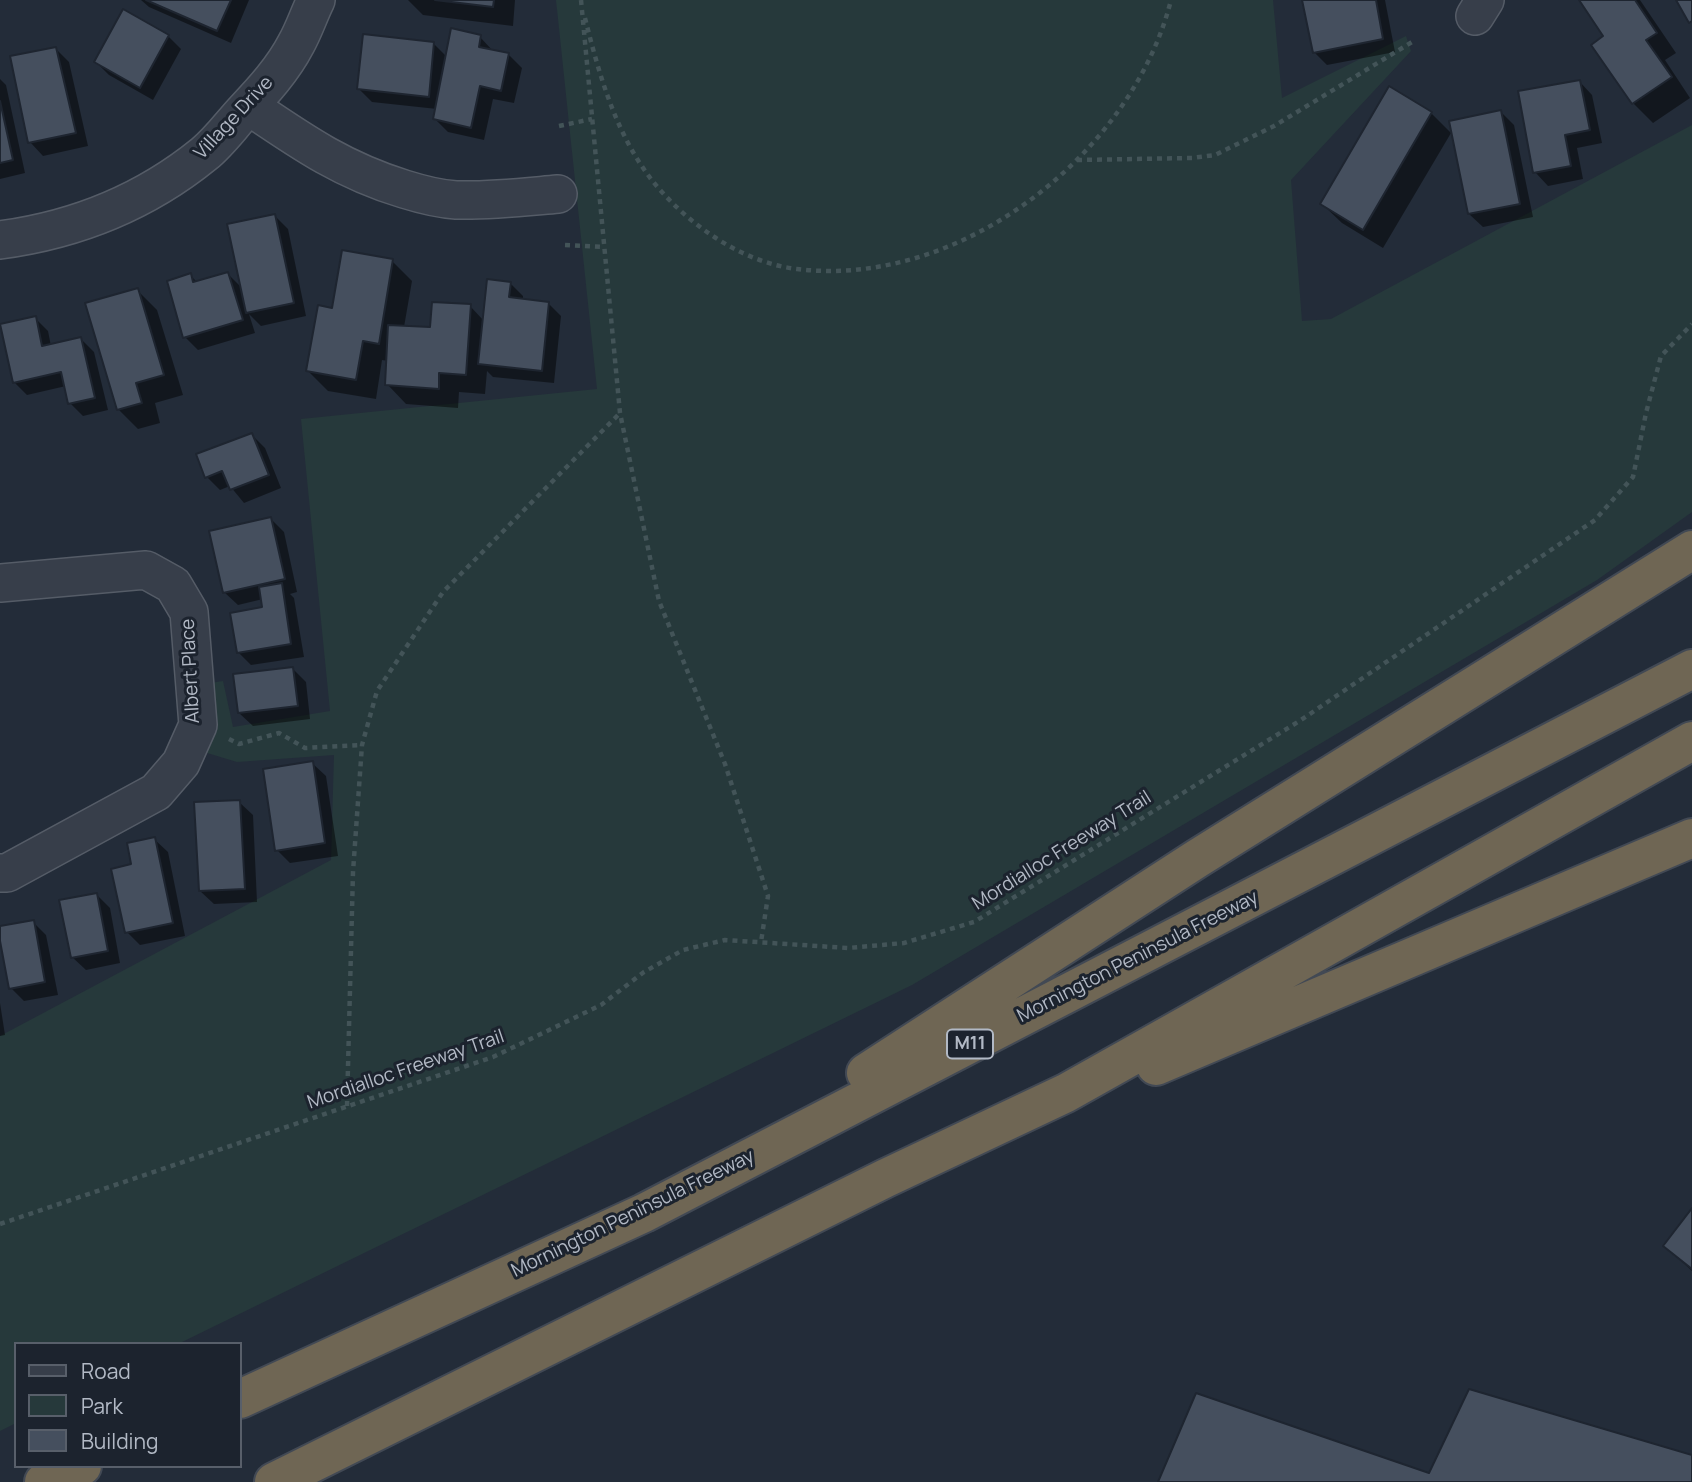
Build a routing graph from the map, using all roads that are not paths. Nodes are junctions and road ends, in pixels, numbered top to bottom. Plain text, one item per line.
1 (316, 0) edge
2 (249, 106) junction
3 (558, 194) dead end
4 (0, 240) edge
5 (1692, 550) edge
6 (0, 583) edge
7 (1692, 670) edge
8 (1692, 741) edge
9 (1692, 838) edge
10 (0, 873) edge
11 (886, 1178) junction
12 (679, 1194) junction
13 (242, 1398) edge
14 (77, 1468) edge
15 (44, 1482) edge
16 (274, 1482) edge

1 - 2 street, Village Drive
2 - 3 street
2 - 4 street, Village Drive
5 - 12 highway
6 - 10 street, Albert Place
7 - 12 highway, Mornington Peninsula Freeway / M11
8 - 11 highway
9 - 11 highway
11 - 16 highway
12 - 13 highway, Mornington Peninsula Freeway / M11
14 - 15 highway

